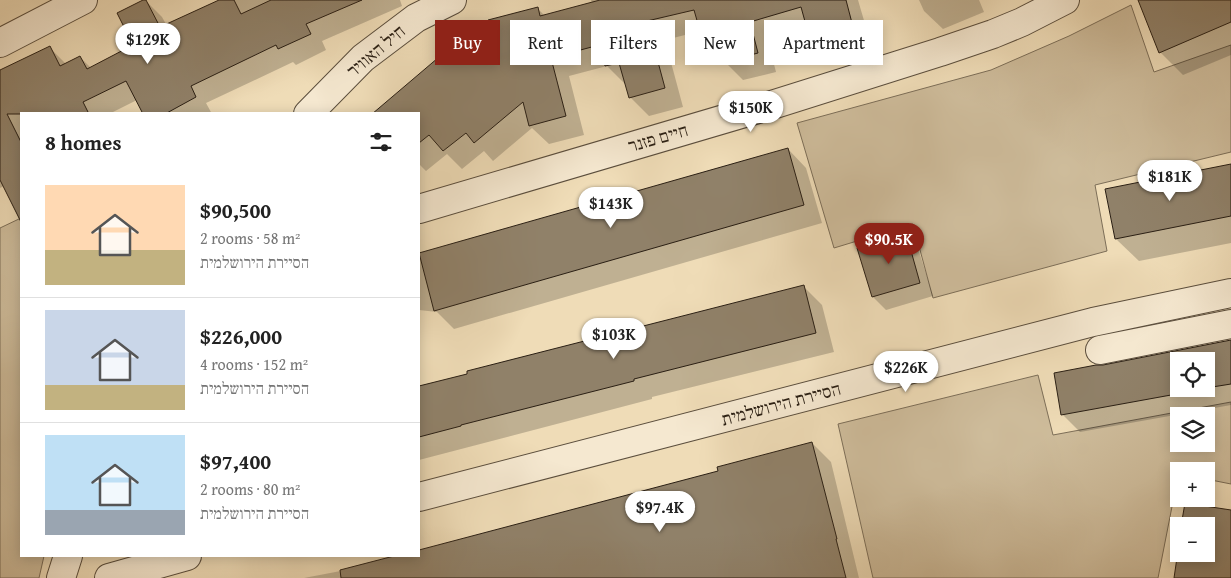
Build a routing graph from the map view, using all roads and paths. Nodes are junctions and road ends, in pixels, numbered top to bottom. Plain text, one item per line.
1 (83, 0) edge
2 (452, 0) edge
3 (1065, 0) edge
4 (0, 43) edge
5 (310, 112) edge
6 (420, 209) edge
7 (1231, 293) edge
8 (1191, 301) junction
9 (1231, 324) edge
10 (1198, 331) junction
11 (1100, 350) dead end
12 (420, 498) edge
13 (68, 557) edge
14 (183, 557) edge
15 (138, 568) edge
16 (62, 578) edge
17 (109, 578) edge

1 - 4 street
2 - 5 street, חיל האוויר
3 - 6 street, חיים פזנר
7 - 8 street, הסיירת הירושלמית
8 - 10 street
8 - 12 street, הסיירת הירושלמית
9 - 10 street
10 - 11 street
13 - 16 street
14 - 15 street
15 - 17 street

